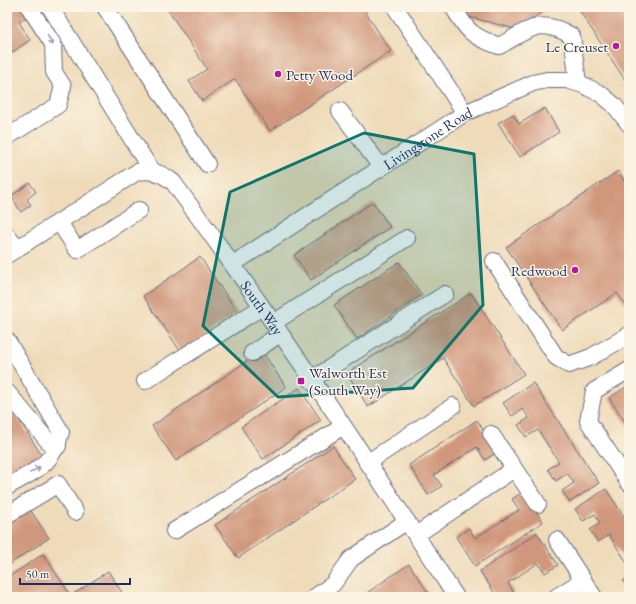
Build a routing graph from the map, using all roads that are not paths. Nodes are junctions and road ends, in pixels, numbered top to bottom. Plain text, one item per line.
1 (29, 7) edge
2 (50, 7) edge
3 (105, 7) edge
4 (395, 7) edge
5 (453, 7) edge
6 (578, 83) junction
7 (340, 111) dead end
8 (465, 113) junction
9 (629, 124) edge
10 (7, 137) edge
11 (207, 164) dead end
12 (381, 167) junction
13 (151, 170) junction
14 (139, 210) dead end
15 (59, 222) junction
16 (7, 235) edge
17 (407, 238) dead end
18 (12, 252) edge
19 (494, 261) dead end
20 (233, 264) junction
21 (445, 294) dead end
22 (262, 308) junction
23 (276, 328) junction
24 (629, 334) edge
25 (7, 340) edge
26 (252, 353) dead end
27 (629, 370) edge
28 (311, 380) junction
29 (145, 381) dead end
30 (7, 392) edge
31 (453, 406) dead end
32 (342, 426) junction
33 (491, 434) dead end
34 (58, 446) junction
35 (367, 463) junction
36 (514, 469) junction
37 (629, 483) edge
38 (7, 487) edge
39 (538, 504) dead end
40 (75, 512) dead end
41 (7, 515) edge
42 (407, 521) junction
43 (174, 531) dead end
44 (416, 535) junction
45 (557, 540) dead end
46 (582, 580) junction
47 (315, 597) edge
48 (456, 597) edge
49 (556, 597) edge
50 (594, 597) edge

1 -> 10 street
2 - 13 street
3 - 11 street
4 - 8 street
5 - 6 street
6 - 8 street, Livingstone Road
6 - 9 street, Livingstone Road
7 - 12 street
8 - 12 street, Livingstone Road
12 - 20 street, Livingstone Road
13 - 15 street
13 - 20 street, South Way
14 - 15 street
15 - 18 street
16 - 18 street
17 - 23 street
19 - 24 street
20 - 22 street, South Way
21 - 28 street
22 - 23 street, South Way
22 - 29 street
23 - 26 street
23 - 28 street, South Way
25 - 34 street
27 - 37 street
28 - 32 street, South Way
30 - 34 street
31 - 35 street
32 - 35 street, South Way
32 - 43 street
33 - 36 street
38 -> 34 street
35 - 42 street, South Way
36 - 39 street
36 - 44 street
40 - 41 street
42 - 44 street, South Way
42 - 47 street
44 - 48 street, South Way
45 - 46 street
46 - 49 street
46 - 50 street

